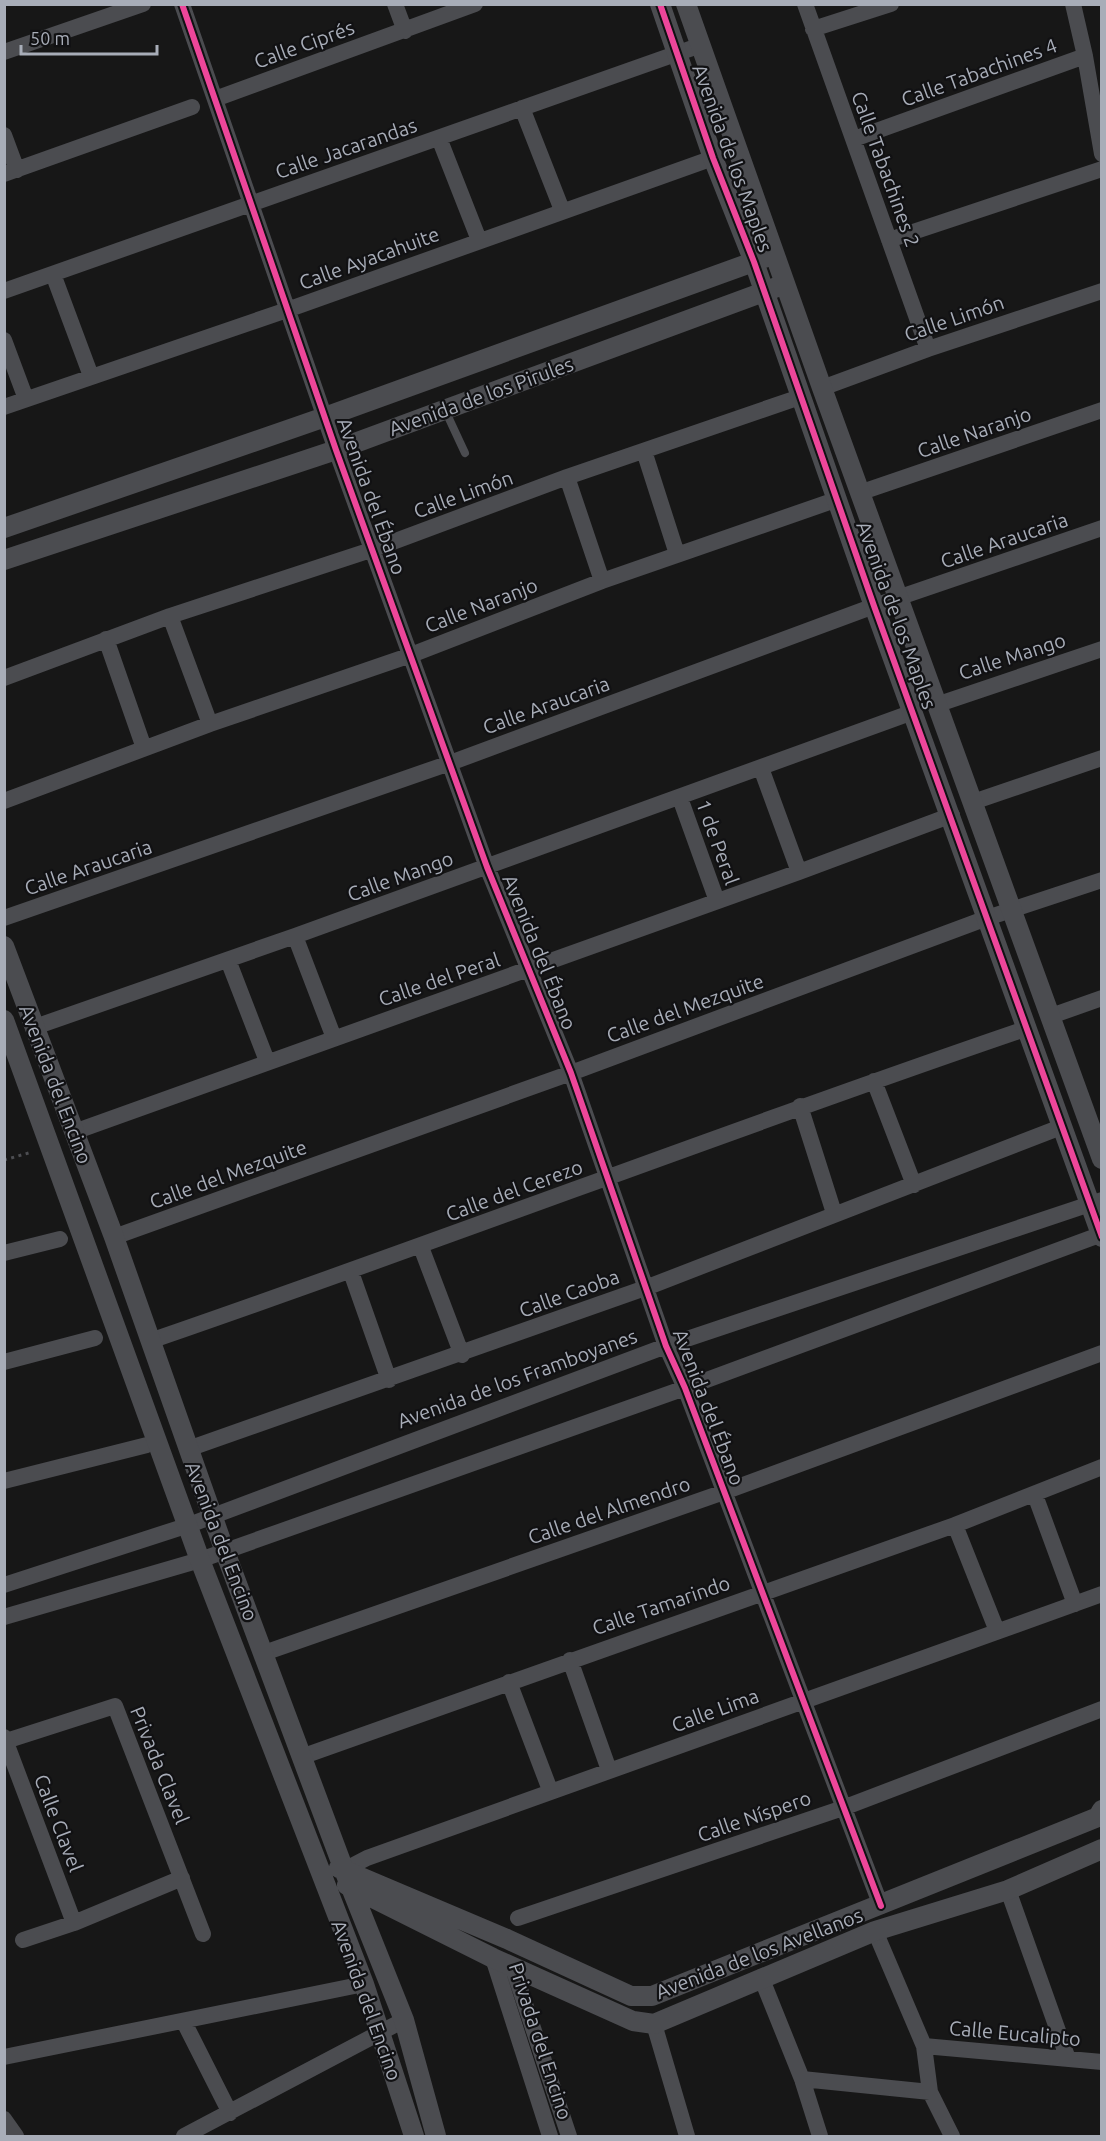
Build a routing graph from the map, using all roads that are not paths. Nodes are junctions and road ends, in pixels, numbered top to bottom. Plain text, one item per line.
1 (143, 4) edge
2 (182, 4) edge
3 (395, 4) edge
4 (475, 4) edge
5 (660, 4) edge
6 (686, 4) edge
7 (805, 4) edge
8 (891, 4) edge
9 (1073, 4) edge
10 (813, 29) junction
11 (405, 31) junction
12 (701, 45) junction
13 (4, 52) edge
14 (677, 54) junction
15 (1085, 56) junction
16 (215, 99) junction
17 (192, 107) dead end
18 (522, 108) junction
19 (4, 135) edge
20 (439, 138) junction
21 (854, 139) junction
22 (1101, 154) edge
23 (713, 158) junction
24 (1101, 169) edge
25 (11, 172) edge
26 (252, 203) junction
27 (562, 210) junction
28 (479, 240) junction
29 (890, 240) junction
30 (775, 255) junction
31 (754, 262) junction
32 (53, 274) junction
33 (785, 284) junction
34 (4, 291) edge
35 (764, 291) junction
36 (1101, 291) edge
37 (287, 310) junction
38 (4, 340) edge
39 (928, 349) junction
40 (91, 376) junction
41 (822, 388) junction
42 (800, 397) junction
43 (26, 399) junction
44 (4, 407) edge
45 (445, 410) junction
46 (1101, 410) edge
47 (325, 417) junction
48 (336, 450) junction
49 (644, 451) junction
50 (465, 453) dead end
51 (567, 477) junction
52 (859, 493) junction
53 (838, 500) junction
54 (4, 528) edge
55 (1101, 528) edge
56 (374, 549) junction
57 (677, 555) junction
58 (4, 560) edge
59 (602, 581) junction
60 (899, 598) junction
61 (874, 606) junction
62 (170, 616) junction
63 (106, 639) junction
64 (1101, 649) edge
65 (411, 654) junction
66 (4, 678) edge
67 (936, 705) junction
68 (913, 712) junction
69 (210, 724) junction
70 (144, 748) junction
71 (1101, 758) edge
72 (450, 764) junction
73 (761, 768) junction
74 (680, 798) junction
75 (4, 801) edge
76 (973, 802) junction
77 (952, 815) junction
78 (487, 867) junction
79 (799, 872) junction
80 (1101, 880) edge
81 (717, 901) junction
82 (1011, 911) junction
83 (4, 918) edge
84 (987, 918) junction
85 (295, 936) junction
86 (4, 946) edge
87 (228, 960) junction
88 (528, 970) junction
89 (1101, 998) edge
90 (1051, 1016) junction
91 (4, 1020) edge
92 (35, 1027) junction
93 (1028, 1028) junction
94 (334, 1038) junction
95 (267, 1061) junction
96 (571, 1073) junction
97 (874, 1081) junction
98 (800, 1106) junction
99 (1094, 1118) edge
100 (1061, 1126) junction
101 (74, 1132) junction
102 (1101, 1159) edge
103 (609, 1177) junction
104 (914, 1185) junction
105 (1096, 1202) edge
106 (834, 1213) junction
107 (1101, 1235) edge
108 (114, 1237) junction
109 (60, 1239) dead end
110 (421, 1247) junction
111 (4, 1253) edge
112 (351, 1272) junction
113 (648, 1287) junction
114 (95, 1338) dead end
115 (150, 1341) junction
116 (666, 1346) junction
117 (1101, 1353) edge
118 (462, 1354) junction
119 (4, 1362) edge
120 (390, 1380) junction
121 (685, 1388) junction
122 (147, 1445) dead end
123 (188, 1449) junction
124 (1101, 1467) edge
125 (4, 1481) edge
126 (724, 1492) junction
127 (1035, 1495) junction
128 (212, 1515) junction
129 (189, 1525) junction
130 (956, 1525) junction
131 (224, 1549) junction
132 (200, 1560) junction
133 (4, 1585) edge
134 (762, 1592) junction
135 (1101, 1594) edge
136 (1075, 1604) junction
137 (4, 1617) edge
138 (997, 1631) junction
139 (264, 1653) junction
140 (570, 1660) junction
141 (509, 1682) junction
142 (804, 1701) junction
143 (1101, 1709) edge
144 (5, 1739) edge
145 (302, 1757) junction
146 (609, 1770) junction
147 (550, 1790) junction
148 (843, 1808) junction
149 (1101, 1810) edge
150 (1101, 1849) edge
151 (318, 1866) junction
152 (182, 1878) junction
153 (347, 1878) junction
154 (1008, 1890) junction
155 (881, 1906) junction
156 (518, 1918) dead end
157 (74, 1923) junction
158 (875, 1931) junction
159 (203, 1934) dead end
160 (23, 1940) dead end
161 (493, 1958) junction
162 (512, 1965) junction
163 (761, 1977) junction
164 (364, 1984) junction
165 (404, 2020) junction
166 (184, 2022) junction
167 (654, 2024) junction
168 (381, 2032) junction
169 (924, 2046) junction
170 (4, 2057) edge
171 (1068, 2059) junction
172 (1101, 2062) edge
173 (802, 2079) junction
174 (930, 2092) junction
175 (230, 2113) junction
176 (4, 2119) edge
177 (16, 2136) edge
178 (184, 2136) edge
179 (414, 2136) edge
180 (436, 2136) edge
181 (550, 2136) edge
182 (568, 2136) edge
183 (687, 2136) edge
184 (820, 2136) edge
185 (952, 2136) edge

1 - 13 street
2 - 16 street, Avenida del Ébano
3 - 11 street
4 - 11 street, Calle Ciprés
5 - 14 street, Avenida de los Maples
6 - 12 street, Avenida de los Maples
7 - 10 street, Calle Tabachines 2
8 - 10 street
9 - 15 street
10 - 21 street, Calle Tabachines 2
11 - 16 street, Calle Ciprés
12 - 14 street, Calle Jacarandas
12 - 30 street, Avenida de los Maples
14 - 18 street, Calle Jacarandas
14 - 23 street, Avenida de los Maples
15 - 21 street, Calle Tabachines 4
15 - 22 street
16 - 26 street, Avenida del Ébano
17 - 25 street
18 - 20 street, Calle Jacarandas
18 - 27 street
19 - 25 street
20 - 26 street, Calle Jacarandas
20 - 28 street
21 - 29 street, Calle Tabachines 2
23 - 27 street, Calle Ayacahuite
23 - 31 street, Avenida de los Maples
24 - 29 street
26 - 32 street, Calle Jacarandas
26 - 37 street, Avenida del Ébano
27 - 28 street, Calle Ayacahuite
28 - 37 street, Calle Ayacahuite
29 - 39 street, Calle Tabachines 2
30 - 31 street, Avenida de los Pirules
30 - 33 street, Avenida de los Maples
31 - 35 street, Avenida de los Maples
31 - 47 street, Avenida de los Pirules
32 - 34 street, Calle Jacarandas
32 - 40 street
33 - 35 street, Avenida de los Pirules
33 - 41 street, Avenida de los Maples
35 - 42 street, Avenida de los Maples
35 - 45 street, Avenida de los Pirules
36 - 39 street, Calle Limón
37 - 40 street, Calle Ayacahuite
37 - 47 street, Avenida del Ébano
38 - 43 street
39 - 41 street, Calle Limón
40 - 43 street, Calle Ayacahuite
41 - 52 street, Avenida de los Maples
42 - 49 street, Calle Limón
42 - 53 street, Avenida de los Maples
43 - 44 street, Calle Ayacahuite
45 - 48 street, Avenida de los Pirules
45 - 50 lane
46 - 52 street, Calle Naranjo
47 - 48 street, Avenida del Ébano
47 - 54 street, Avenida de los Pirules
48 - 56 street, Avenida del Ébano
48 - 58 street, Avenida de los Pirules
49 - 51 street, Calle Limón
49 - 57 street
51 - 56 street, Calle Limón
51 - 59 street
52 - 60 street, Avenida de los Maples
53 - 57 street, Calle Naranjo
53 - 61 street, Avenida de los Maples
55 - 60 street, Calle Araucaria
56 - 62 street, Calle Limón
56 - 65 street, Avenida del Ébano
57 - 59 street, Calle Naranjo
59 - 65 street, Calle Naranjo
60 - 61 street, Calle Araucaria
60 - 67 street, Avenida de los Maples
61 - 68 street, Avenida de los Maples
61 - 72 street, Calle Araucaria
62 - 63 street, Calle Limón
62 - 69 street
63 - 66 street, Calle Limón
63 - 70 street
64 - 67 street, Calle Mango
65 - 69 street, Calle Naranjo
65 - 72 street, Avenida del Ébano
67 - 76 street, Avenida de los Maples
68 - 73 street, Calle Mango
68 - 77 street, Avenida de los Maples
69 - 70 street, Calle Naranjo
70 - 75 street, Calle Naranjo
71 - 76 street
72 - 78 street, Avenida del Ébano
72 - 83 street, Calle Araucaria
73 - 74 street, Calle Mango
73 - 79 street
74 - 78 street, Calle Mango
74 - 81 street, 1 de Peral
76 - 82 street, Avenida de los Maples
77 - 79 street, Calle del Peral
77 - 84 street, Avenida de los Maples
78 - 85 street, Calle Mango
78 - 88 street, Avenida del Ébano
79 - 81 street, Calle del Peral
80 - 82 street, Calle del Mezquite
81 - 88 street, Calle del Peral
82 - 84 street, Calle del Mezquite
82 - 90 street, Avenida de los Maples
84 - 93 street, Avenida de los Maples
84 - 96 street, Calle del Mezquite
85 - 87 street, Calle Mango
85 - 94 street
86 - 92 street, Avenida del Encino
87 - 92 street, Calle Mango
87 - 95 street
88 - 94 street, Calle del Peral
88 - 96 street, Avenida del Ébano
89 - 90 street
90 - 99 street, Avenida de los Maples
91 - 129 street, Avenida del Encino
92 - 101 street, Avenida del Encino
93 - 97 street, Calle del Cerezo
93 - 100 street, Avenida de los Maples
94 - 95 street, Calle del Peral
95 - 101 street, Calle del Peral
96 - 103 street, Avenida del Ébano
96 - 108 street, Calle del Mezquite
97 - 98 street, Calle del Cerezo
97 - 104 street
98 - 103 street, Calle del Cerezo
98 - 106 street
99 - 102 street, Avenida de los Maples
100 - 104 street, Calle Caoba
100 - 105 street, Avenida de los Maples
101 - 108 street, Avenida del Encino
103 - 110 street, Calle del Cerezo
103 - 113 street, Avenida del Ébano
104 - 106 street, Calle Caoba
105 - 107 street, Avenida de los Maples
105 - 116 street, Avenida de los Framboyanes
106 - 113 street, Calle Caoba
107 - 121 street
108 - 115 street, Avenida del Encino
109 - 111 street
110 - 112 street, Calle del Cerezo
110 - 118 street
112 - 115 street, Calle del Cerezo
112 - 120 street
113 - 116 street, Avenida del Ébano
113 - 118 street, Calle Caoba
114 - 119 street
115 - 123 street, Avenida del Encino
116 - 121 street, Avenida del Ébano
116 - 128 street, Avenida de los Framboyanes
117 - 126 street, Calle del Almendro
118 - 120 street, Calle Caoba
120 - 123 street, Calle Caoba
121 - 126 street, Avenida del Ébano
121 - 131 street
122 - 125 street
123 - 128 street, Avenida del Encino
124 - 127 street, Calle Tamarindo
126 - 134 street, Avenida del Ébano
126 - 139 street, Calle del Almendro
127 - 130 street, Calle Tamarindo
127 - 136 street
128 - 129 street, Avenida de los Framboyanes
128 - 131 street, Avenida del Encino
129 - 132 street, Avenida del Encino
129 - 133 street, Avenida de los Framboyanes
130 - 134 street, Calle Tamarindo
130 - 138 street
131 - 132 street
131 - 139 street, Avenida del Encino
132 - 137 street
132 - 151 street, Avenida del Encino
134 - 140 street, Calle Tamarindo
134 - 142 street, Avenida del Ébano
135 - 136 street, Calle Lima
136 - 138 street, Calle Lima
138 - 142 street, Calle Lima
139 - 145 street, Avenida del Encino
140 - 141 street, Calle Tamarindo
140 - 146 street
141 - 145 street, Calle Tamarindo
141 - 147 street
142 - 146 street, Calle Lima
142 - 148 street, Avenida del Ébano
143 - 148 street, Calle Níspero
144 - 152 street, Privada Clavel
144 - 157 street, Calle Clavel
145 - 153 street, Avenida del Encino
146 - 147 street, Calle Lima
147 - 153 street, Calle Lima
148 - 155 street, Avenida del Ébano
148 - 156 street, Calle Níspero
149 - 155 street, Avenida de los Avellanos
150 - 154 street, Avenida de los Avellanos
151 - 153 street, Avenida de los Avellanos
151 - 164 street, Avenida del Encino
152 - 157 street
152 - 159 street, Privada Clavel
153 - 155 street, Avenida de los Avellanos
153 - 161 street, Avenida de los Avellanos
153 - 165 street, Avenida del Encino
154 - 158 street, Avenida de los Avellanos
154 - 171 street
157 - 160 street
158 - 163 street, Avenida de los Avellanos
158 - 169 street
161 - 162 street, Avenida de los Avellanos
161 - 181 street, Privada del Encino
162 - 167 street, Avenida de los Avellanos
162 - 182 street, Privada del Encino
163 - 167 street, Avenida de los Avellanos
163 - 173 street
164 - 166 street
164 - 168 street, Avenida del Encino
165 - 168 street
165 - 180 street, Avenida del Encino
166 - 170 street
166 - 175 street
167 - 183 street
168 - 175 street
168 - 179 street, Avenida del Encino
169 - 171 street, Calle Eucalipto
169 - 174 street
171 - 172 street, Calle Eucalipto
173 - 174 street
173 - 184 street
174 - 185 street
175 - 178 street
176 - 177 street

